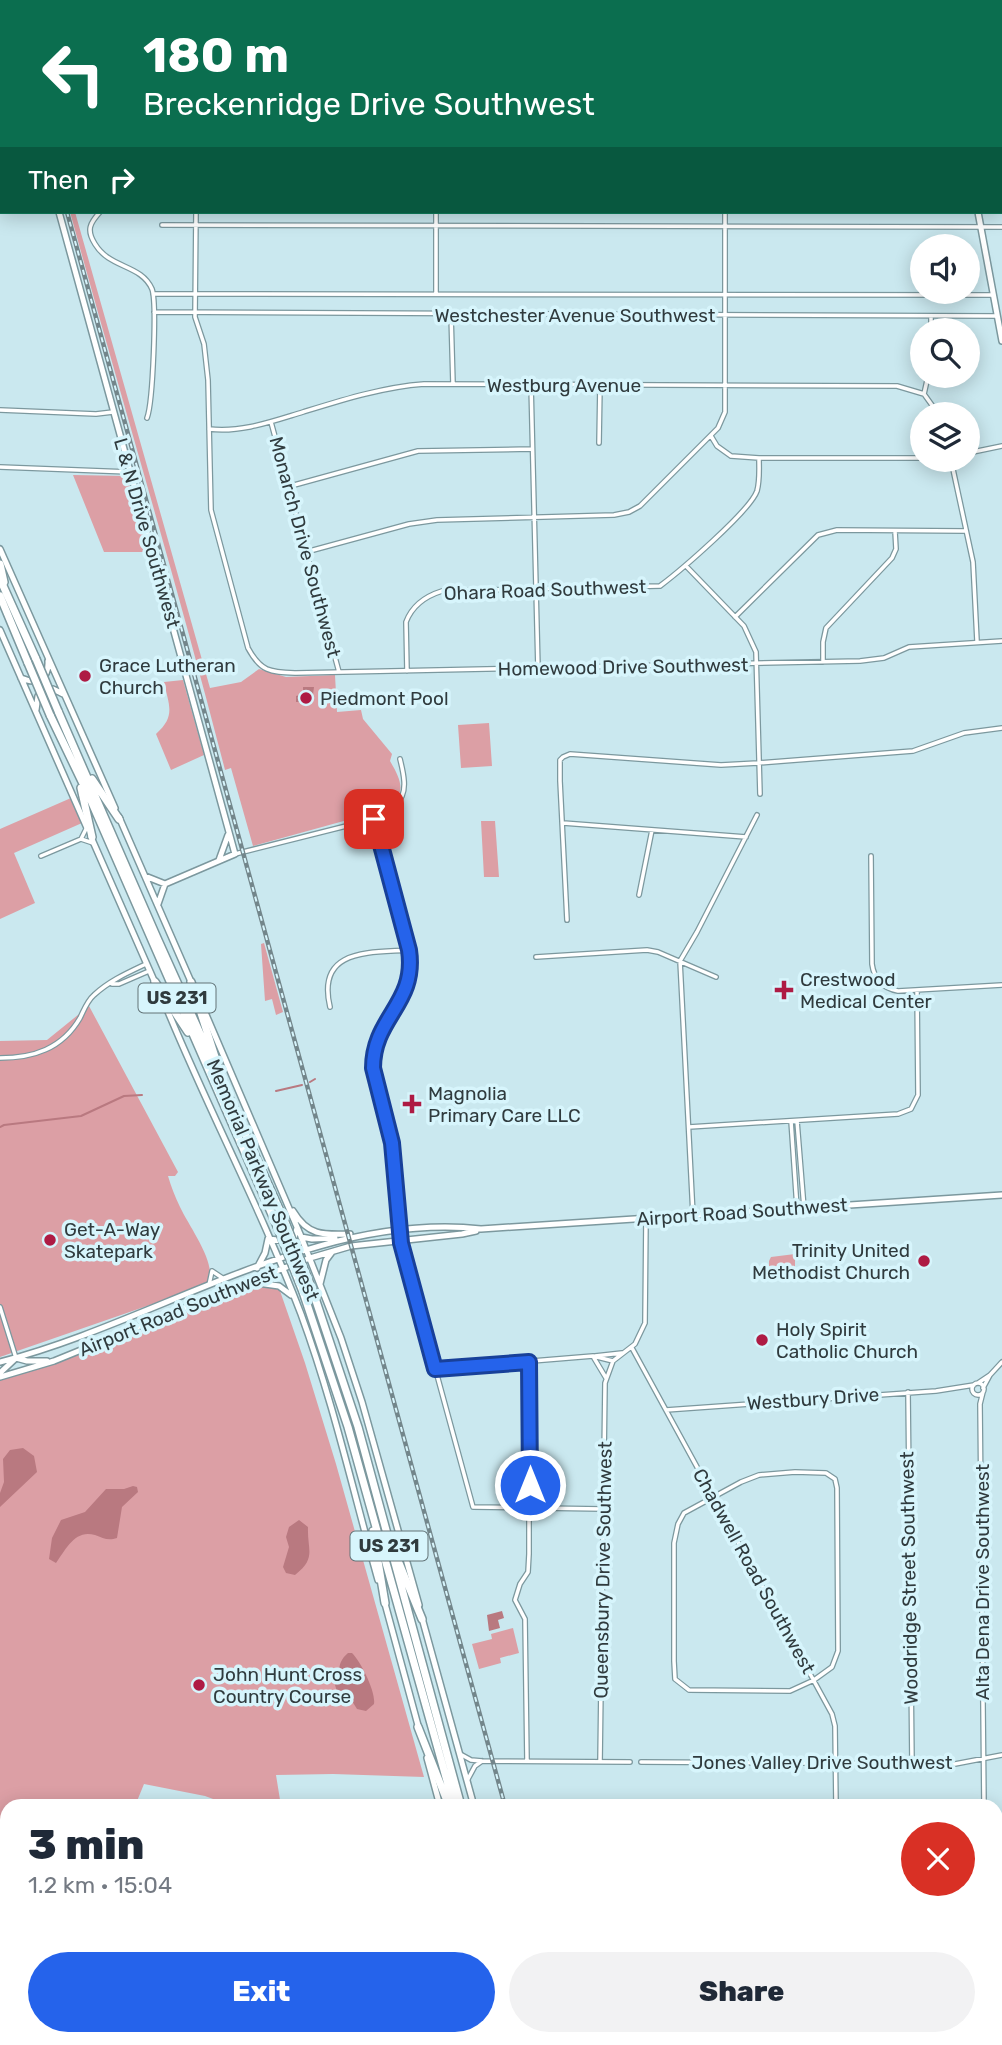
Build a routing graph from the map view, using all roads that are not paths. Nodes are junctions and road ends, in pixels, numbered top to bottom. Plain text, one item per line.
1 (60, 214) edge
2 (98, 214) edge
3 (196, 214) edge
4 (436, 214) edge
5 (725, 214) edge
6 (979, 214) edge
7 (162, 225) dead end
8 (196, 225) junction
9 (436, 225) junction
10 (725, 227) junction
11 (1002, 227) edge
12 (983, 228) junction
13 (436, 293) junction
14 (153, 294) junction
15 (195, 294) junction
16 (726, 294) junction
17 (993, 295) junction
18 (154, 312) junction
19 (195, 313) junction
20 (452, 314) junction
21 (726, 316) junction
22 (931, 316) joint
23 (997, 316) junction
24 (1002, 341) edge
25 (453, 384) junction
26 (531, 384) junction
27 (600, 385) junction
28 (726, 386) junction
29 (925, 388) edge
30 (924, 394) junction
31 (930, 402) edge
32 (0, 410) edge
33 (113, 412) junction
34 (147, 418) dead end
35 (271, 422) junction
36 (209, 429) junction
37 (711, 436) junction
38 (599, 443) dead end
39 (1002, 446) edge
40 (532, 449) junction
41 (980, 451) edge
42 (759, 458) junction
43 (910, 458) edge
44 (0, 467) edge
45 (129, 472) junction
46 (953, 472) edge
47 (287, 487) junction
48 (533, 518) junction
49 (895, 531) junction
50 (965, 531) junction
51 (0, 549) edge
52 (306, 552) junction
53 (0, 564) edge
54 (686, 566) junction
55 (0, 579) edge
56 (535, 590) junction
57 (2, 593) edge
58 (0, 603) edge
59 (5, 612) junction
60 (735, 617) junction
61 (0, 630) edge
62 (1002, 641) edge
63 (977, 642) junction
64 (48, 657) junction
65 (823, 662) junction
66 (756, 664) junction
67 (538, 669) junction
68 (407, 671) junction
69 (340, 672) junction
70 (21, 678) junction
71 (65, 696) junction
72 (36, 712) junction
73 (1002, 728) edge
74 (400, 760) dead end
75 (758, 762) junction
76 (82, 764) junction
77 (76, 771) junction
78 (760, 794) dead end
79 (757, 815) dead end
80 (119, 819) junction
81 (374, 819) junction
82 (562, 823) junction
83 (87, 827) junction
84 (652, 830) junction
85 (229, 832) junction
86 (746, 837) junction
87 (81, 839) junction
88 (93, 840) junction
89 (235, 855) junction
90 (41, 856) dead end
91 (872, 856) dead end
92 (219, 860) junction
93 (145, 876) junction
94 (165, 884) junction
95 (639, 894) dead end
96 (158, 906) junction
97 (567, 920) dead end
98 (409, 950) junction
99 (536, 957) dead end
100 (680, 961) junction
101 (147, 964) junction
102 (150, 971) junction
103 (716, 977) dead end
104 (155, 982) junction
105 (191, 982) junction
106 (112, 984) junction
107 (1002, 985) edge
108 (917, 990) junction
109 (330, 1007) dead end
110 (198, 1047) junction
111 (0, 1058) edge
112 (220, 1077) junction
113 (791, 1121) junction
114 (797, 1121) junction
115 (688, 1127) junction
116 (282, 1193) junction
117 (1002, 1195) edge
118 (800, 1208) junction
119 (693, 1215) junction
120 (646, 1218) junction
121 (281, 1224) junction
122 (297, 1228) junction
123 (481, 1229) junction
124 (399, 1231) junction
125 (370, 1233) junction
126 (302, 1237) junction
127 (348, 1237) junction
128 (268, 1239) junction
129 (401, 1241) junction
130 (307, 1249) junction
131 (334, 1250) junction
132 (310, 1258) junction
133 (279, 1260) junction
134 (257, 1268) junction
135 (282, 1269) junction
136 (226, 1280) junction
137 (248, 1282) junction
138 (320, 1284) junction
139 (209, 1286) junction
140 (293, 1298) junction
141 (0, 1307) edge
142 (632, 1348) junction
143 (624, 1353) junction
144 (593, 1356) junction
145 (16, 1358) junction
146 (54, 1361) junction
147 (613, 1361) junction
148 (0, 1362) edge
149 (529, 1362) junction
150 (1002, 1362) edge
151 (435, 1369) junction
152 (0, 1375) edge
153 (990, 1375) junction
154 (606, 1379) junction
155 (976, 1384) junction
156 (960, 1388) junction
157 (983, 1390) junction
158 (908, 1392) junction
159 (973, 1393) junction
160 (980, 1404) junction
161 (666, 1410) junction
162 (713, 1496) junction
163 (368, 1500) junction
164 (530, 1508) junction
165 (603, 1509) junction
166 (381, 1514) junction
167 (385, 1603) junction
168 (422, 1619) junction
169 (814, 1680) junction
170 (418, 1727) junction
171 (459, 1752) junction
172 (1002, 1755) edge
173 (983, 1759) junction
174 (482, 1761) junction
175 (527, 1761) junction
176 (600, 1762) junction
177 (630, 1762) dead end
178 (641, 1762) dead end
179 (837, 1764) junction
180 (912, 1764) junction
181 (467, 1780) junction
182 (438, 1799) edge
183 (449, 1799) edge
184 (450, 1799) edge
185 (459, 1799) edge
186 (472, 1799) edge
187 (836, 1799) edge
188 (984, 1799) edge

1 - 33 main road, L & N Drive Southwest
2 - 14 street
3 - 8 street
4 - 9 street
5 - 10 street
6 - 12 main road
7 - 8 street
8 - 9 street
8 - 15 street
9 - 10 street
9 - 13 street
10 - 12 street
10 - 16 street
11 - 12 street
12 - 17 main road
13 - 15 street, Westchester Avenue Southwest
13 - 16 street, Westchester Avenue Southwest
14 - 15 street, Westchester Avenue Southwest
14 - 18 street
15 - 19 street
16 - 17 street, Westchester Avenue Southwest
16 - 21 street
17 - 23 main road
18 - 19 street, Westchester Avenue Southwest
18 - 34 street
19 - 20 street, Westchester Avenue Southwest
19 - 36 street
20 - 21 street, Westchester Avenue Southwest
20 - 25 street
21 - 22 street, Westchester Avenue Southwest
21 - 28 street
22 - 23 street, Westchester Avenue Southwest
23 - 24 main road
25 - 26 street, Westburg Avenue
25 - 35 street, Westburg Avenue
26 - 27 street, Westburg Avenue
26 - 40 street
27 - 28 street, Westburg Avenue
27 - 38 street
28 - 30 street, Westburg Avenue
28 - 37 street
29 - 30 street
30 - 31 street
32 - 33 street
33 - 45 main road, L & N Drive Southwest
35 - 36 street, Westburg Avenue
35 - 47 street, Monarch Drive Southwest
36 - 69 street, Homewood Drive Southwest
37 - 42 street
37 - 48 street
39 - 41 street
40 - 47 street
40 - 48 street
42 - 43 street
42 - 54 street, Ohara Road Southwest
44 - 45 street
45 - 85 main road, L & N Drive Southwest
46 - 50 street
47 - 52 street, Monarch Drive Southwest
48 - 52 street
48 - 56 street
49 - 50 street
49 - 60 street
49 - 65 street
50 - 63 street
51 - 64 main road
52 - 69 street, Monarch Drive Southwest
53 - 57 highway
54 - 56 street, Ohara Road Southwest
54 - 60 street
55 - 57 highway, Memorial Parkway Southwest / US 231
56 - 67 street
56 - 68 street, Ohara Road Southwest
57 - 59 highway, Memorial Parkway Southwest / US 231
57 - 76 highway, Memorial Parkway Southwest / US 231, bridge
58 - 59 highway
59 - 77 highway, Memorial Parkway Southwest / US 231, bridge
60 - 66 street
61 - 70 main road
62 - 63 street, Homewood Drive Southwest
63 - 65 street, Homewood Drive Southwest
64 - 70 main road
64 - 71 main road
65 - 66 street, Homewood Drive Southwest
66 - 67 street, Homewood Drive Southwest
66 - 75 street
67 - 68 street, Homewood Drive Southwest
68 - 69 street, Homewood Drive Southwest
70 - 72 main road
71 - 72 main road
71 - 80 main road
72 - 83 main road
73 - 75 street
74 - 81 street
75 - 78 street
75 - 82 street
76 - 80 highway
76 - 112 highway, Memorial Parkway Southwest / US 231
77 - 88 highway
77 - 110 highway, Memorial Parkway Southwest / US 231
79 - 86 street
80 - 93 main road
81 - 89 street
81 - 98 street
82 - 84 street
82 - 97 street
83 - 87 street
83 - 88 main road
84 - 86 street
84 - 95 street
85 - 89 main road, L & N Drive Southwest
85 - 92 main road
86 - 100 street
87 - 88 street
87 - 90 street
88 - 101 main road
89 - 92 main road
91 - 108 street
92 - 94 main road
93 - 94 main road
93 - 96 main road
94 - 96 main road
96 - 105 main road
98 - 109 street
98 - 124 street
99 - 100 street
100 - 103 street
100 - 115 street
101 - 102 main road
101 - 106 street
102 - 104 main road
102 - 106 street
104 - 110 highway
104 - 128 main road
105 - 112 highway
105 - 116 main road
106 - 111 street
107 - 108 street
108 - 114 street
110 - 121 highway, Memorial Parkway Southwest / US 231
112 - 121 highway, Memorial Parkway Southwest / US 231
113 - 114 street
113 - 115 street
113 - 118 street
114 - 118 street
115 - 119 street
116 - 122 main road
116 - 125 main road
117 - 118 main road, Airport Road Southwest
118 - 119 main road, Airport Road Southwest
119 - 120 main road, Airport Road Southwest
120 - 123 main road, Airport Road Southwest
120 - 142 street
121 - 163 highway, Memorial Parkway Southwest / US 231, bridge
121 - 166 highway, Memorial Parkway Southwest / US 231, bridge
122 - 126 main road
122 - 128 main road
123 - 124 main road, Airport Road Southwest
123 - 129 main road, Airport Road Southwest
124 - 125 main road, Airport Road Southwest
124 - 129 street
125 - 127 main road, Airport Road Southwest
126 - 127 main road
126 - 130 main road
127 - 130 main road, Airport Road Southwest
128 - 133 main road
128 - 134 main road
129 - 131 main road, Airport Road Southwest
129 - 151 street
130 - 132 main road
130 - 133 main road, Airport Road Southwest
131 - 132 main road, Airport Road Southwest
131 - 138 main road
132 - 135 main road, Airport Road Southwest
132 - 138 main road
133 - 134 main road, Airport Road Southwest
133 - 135 main road
134 - 136 main road, Airport Road Southwest
135 - 137 main road, Airport Road Southwest
135 - 140 main road
136 - 139 main road, Airport Road Southwest
136 - 139 street, Airport Road Southwest
137 - 140 main road
137 - 146 main road, Airport Road Southwest
138 - 140 main road
138 - 168 main road
139 - 145 main road, Airport Road Southwest
140 - 167 main road
141 - 145 street
142 - 143 street
142 - 161 street, Chadwell Road Southwest
143 - 144 street
143 - 147 street
144 - 147 street
144 - 149 street
144 - 154 street
145 - 146 main road
145 - 148 main road, Airport Road Southwest
145 - 152 main road
146 - 152 main road, Airport Road Southwest
147 - 154 street, Queensbury Drive Southwest
149 - 151 street
149 - 164 street
150 - 153 street, Westbury Drive
151 - 164 street
153 - 155 street, Westbury Drive
153 - 157 street, Westbury Drive
154 - 165 street, Queensbury Drive Southwest
155 - 156 street, Westbury Drive
155 - 157 street
155 - 159 street
156 - 158 street, Westbury Drive
156 - 159 street, Westbury Drive
157 - 159 street
157 - 160 street, Alta Dena Drive Southwest
158 - 161 street, Westbury Drive
158 - 180 street, Woodridge Street Southwest
159 - 160 street, Alta Dena Drive Southwest
160 - 173 street, Alta Dena Drive Southwest
161 - 162 street, Chadwell Road Southwest
162 - 169 street, Chadwell Road Southwest
162 - 169 street
162 - 169 street
163 - 167 highway
163 - 184 highway, Memorial Parkway Southwest / US 231
164 - 165 street
164 - 175 street
165 - 176 street, Queensbury Drive Southwest
166 - 168 highway
166 - 185 highway, Memorial Parkway Southwest / US 231
167 - 170 main road
168 - 171 main road
169 - 179 street, Chadwell Road Southwest
170 - 182 main road
170 - 183 highway
171 - 174 street
171 - 181 main road
172 - 173 street, Jones Valley Drive Southwest
173 - 180 street, Jones Valley Drive Southwest
173 - 188 street
174 - 175 street
174 - 181 street
175 - 176 street
176 - 177 street
178 - 179 street, Jones Valley Drive Southwest
179 - 180 street, Jones Valley Drive Southwest
179 - 187 street, Chadwell Road Southwest
181 - 186 main road

